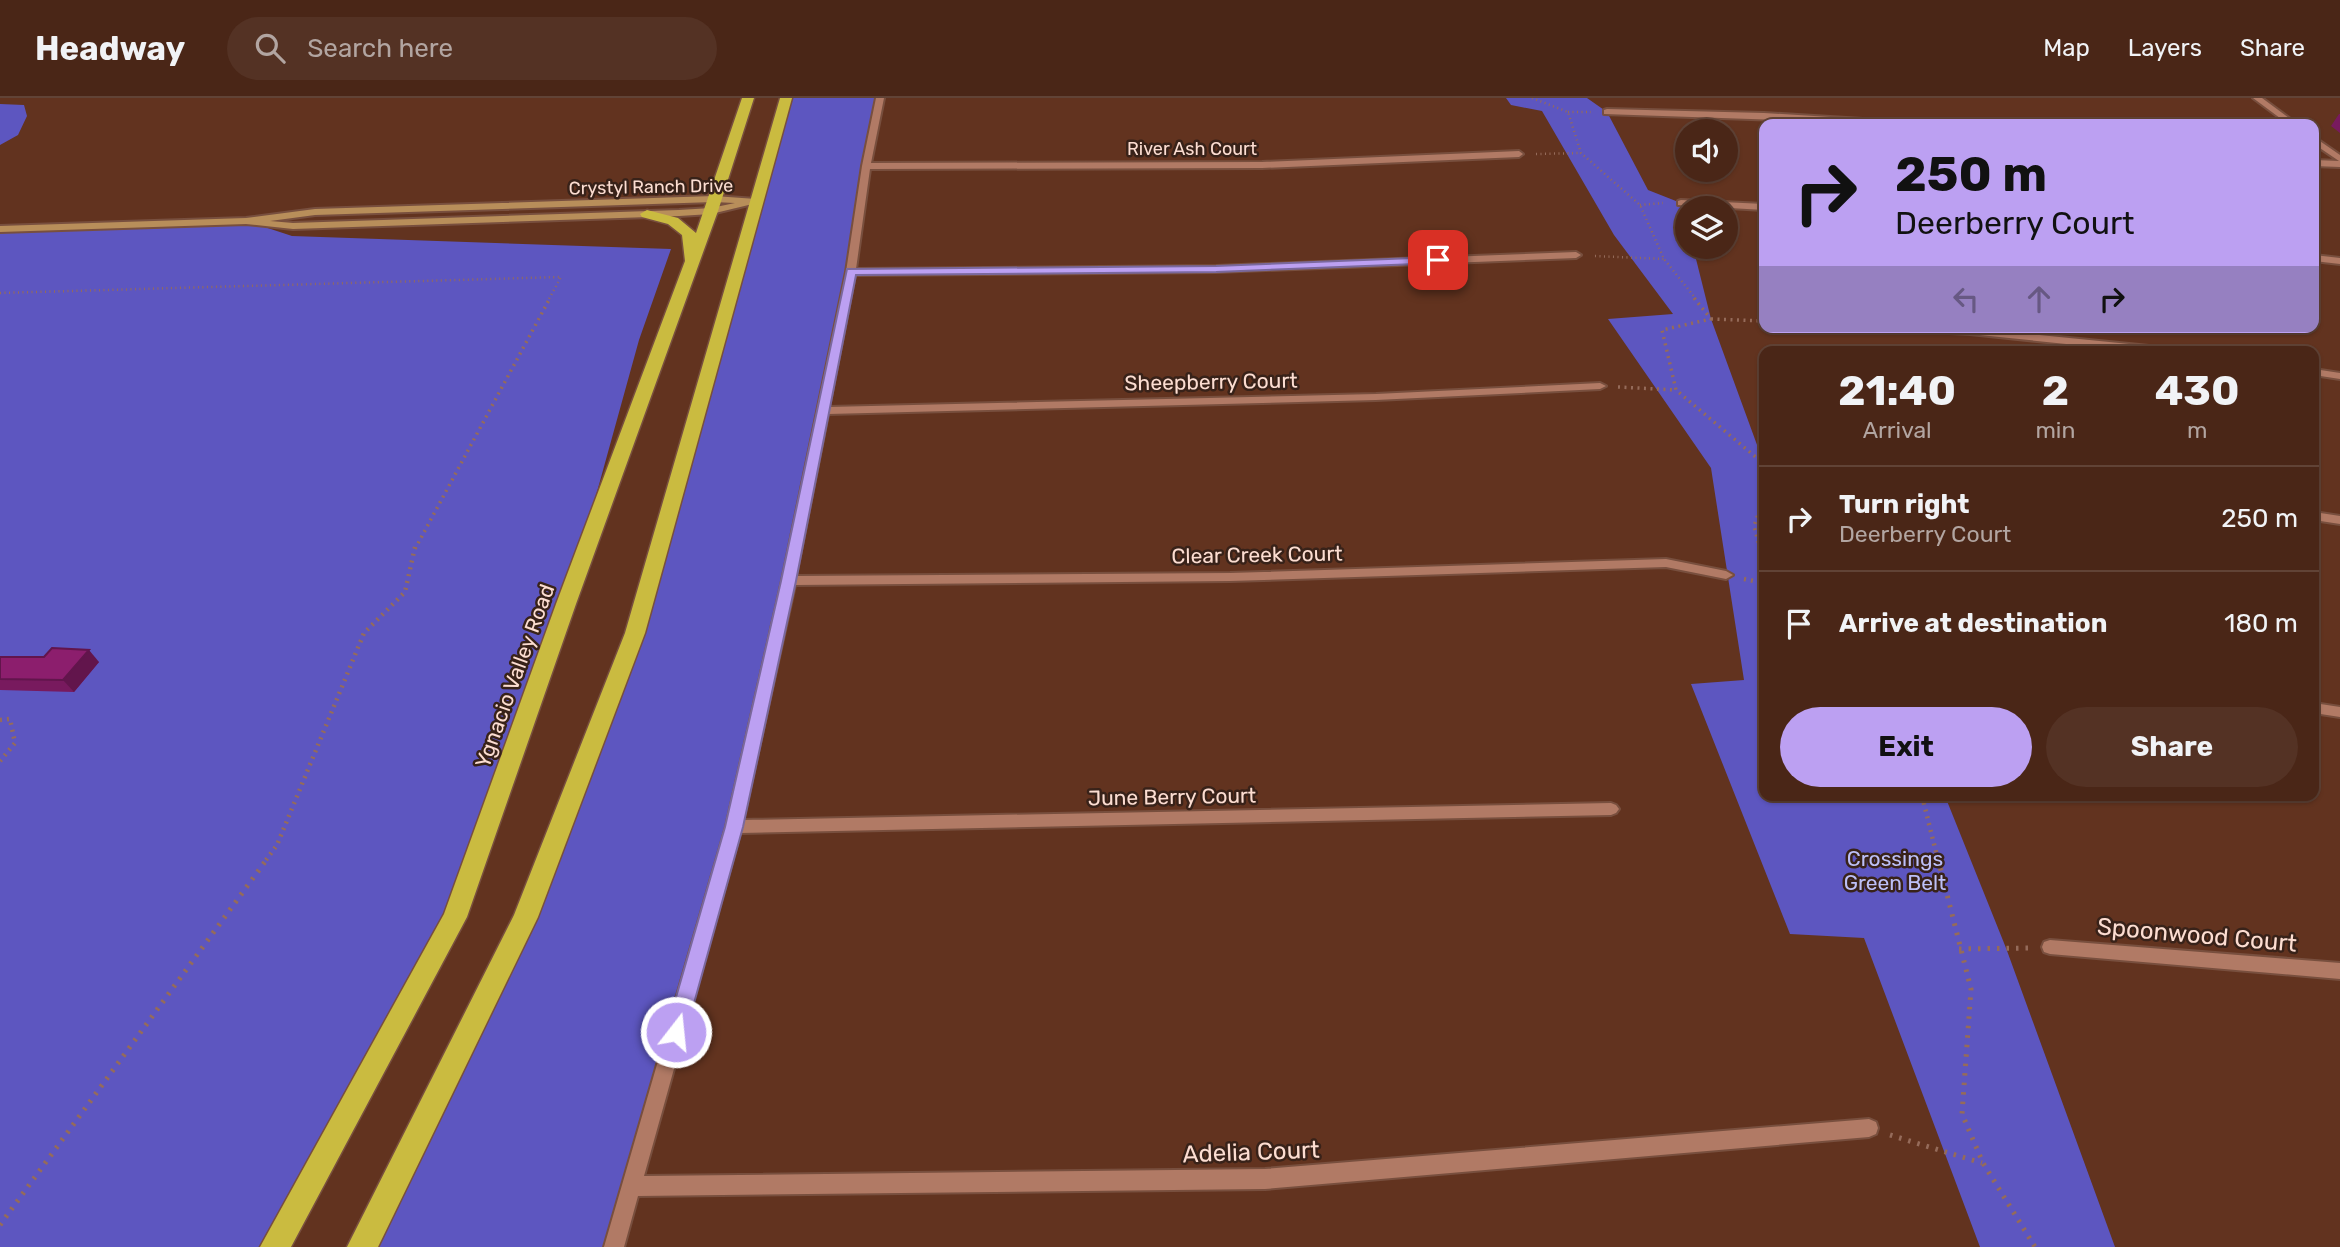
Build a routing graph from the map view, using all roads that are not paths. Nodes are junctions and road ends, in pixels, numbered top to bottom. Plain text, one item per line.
1 (748, 98) edge
2 (786, 98) edge
3 (880, 98) edge
4 (2257, 98) edge
5 (1607, 112) dead end
6 (1813, 119) edge
7 (2285, 119) edge
8 (2319, 144) edge
9 (1519, 154) road end
10 (2340, 162) edge
11 (2319, 163) edge
12 (866, 166) junction
13 (756, 202) junction
14 (713, 205) junction
15 (1738, 206) edge
16 (1759, 207) edge
17 (647, 214) junction
18 (246, 221) junction
19 (0, 229) edge
20 (1576, 255) road end
21 (2319, 259) edge
22 (2340, 261) edge
23 (691, 265) junction
24 (851, 272) junction
25 (1990, 333) edge
26 (2119, 346) edge
27 (2319, 373) edge
28 (2340, 376) edge
29 (1600, 386) road end
30 (822, 411) junction
31 (2319, 517) edge
32 (2340, 520) edge
33 (1726, 575) dead end
34 (789, 581) junction
35 (2319, 709) edge
36 (2340, 712) edge
37 (1611, 809) dead end
38 (734, 827) junction
39 (2050, 947) road end
40 (2340, 971) edge
41 (1869, 1128) road end
42 (633, 1186) junction
43 (275, 1247) edge
44 (362, 1247) edge
45 (614, 1247) edge

1 - 14 highway, Ygnacio Valley Road
2 - 13 highway
3 - 12 street
4 - 7 street
5 - 6 street
8 - 10 street
9 - 12 street, River Ash Court
10 - 11 street
12 - 24 street
13 - 14 street, Crystyl Ranch Drive
13 - 44 highway
14 - 17 street, Crystyl Ranch Drive
14 - 18 street, Crystyl Ranch Drive
14 - 23 highway, Ygnacio Valley Road
15 - 16 street
17 - 18 street, Crystyl Ranch Drive
17 - 23 highway
18 - 19 street, Crystyl Ranch Drive
20 - 24 street
21 - 22 street
23 - 43 highway, Ygnacio Valley Road
24 - 30 street
25 - 26 street
27 - 28 street
29 - 30 street, Sheepberry Court
30 - 34 street
31 - 32 street
33 - 34 street, Clear Creek Court
34 - 38 street
35 - 36 street
37 - 38 street, June Berry Court
38 - 42 street
39 - 40 street, Spoonwood Court
41 - 42 street, Adelia Court
42 - 45 street

